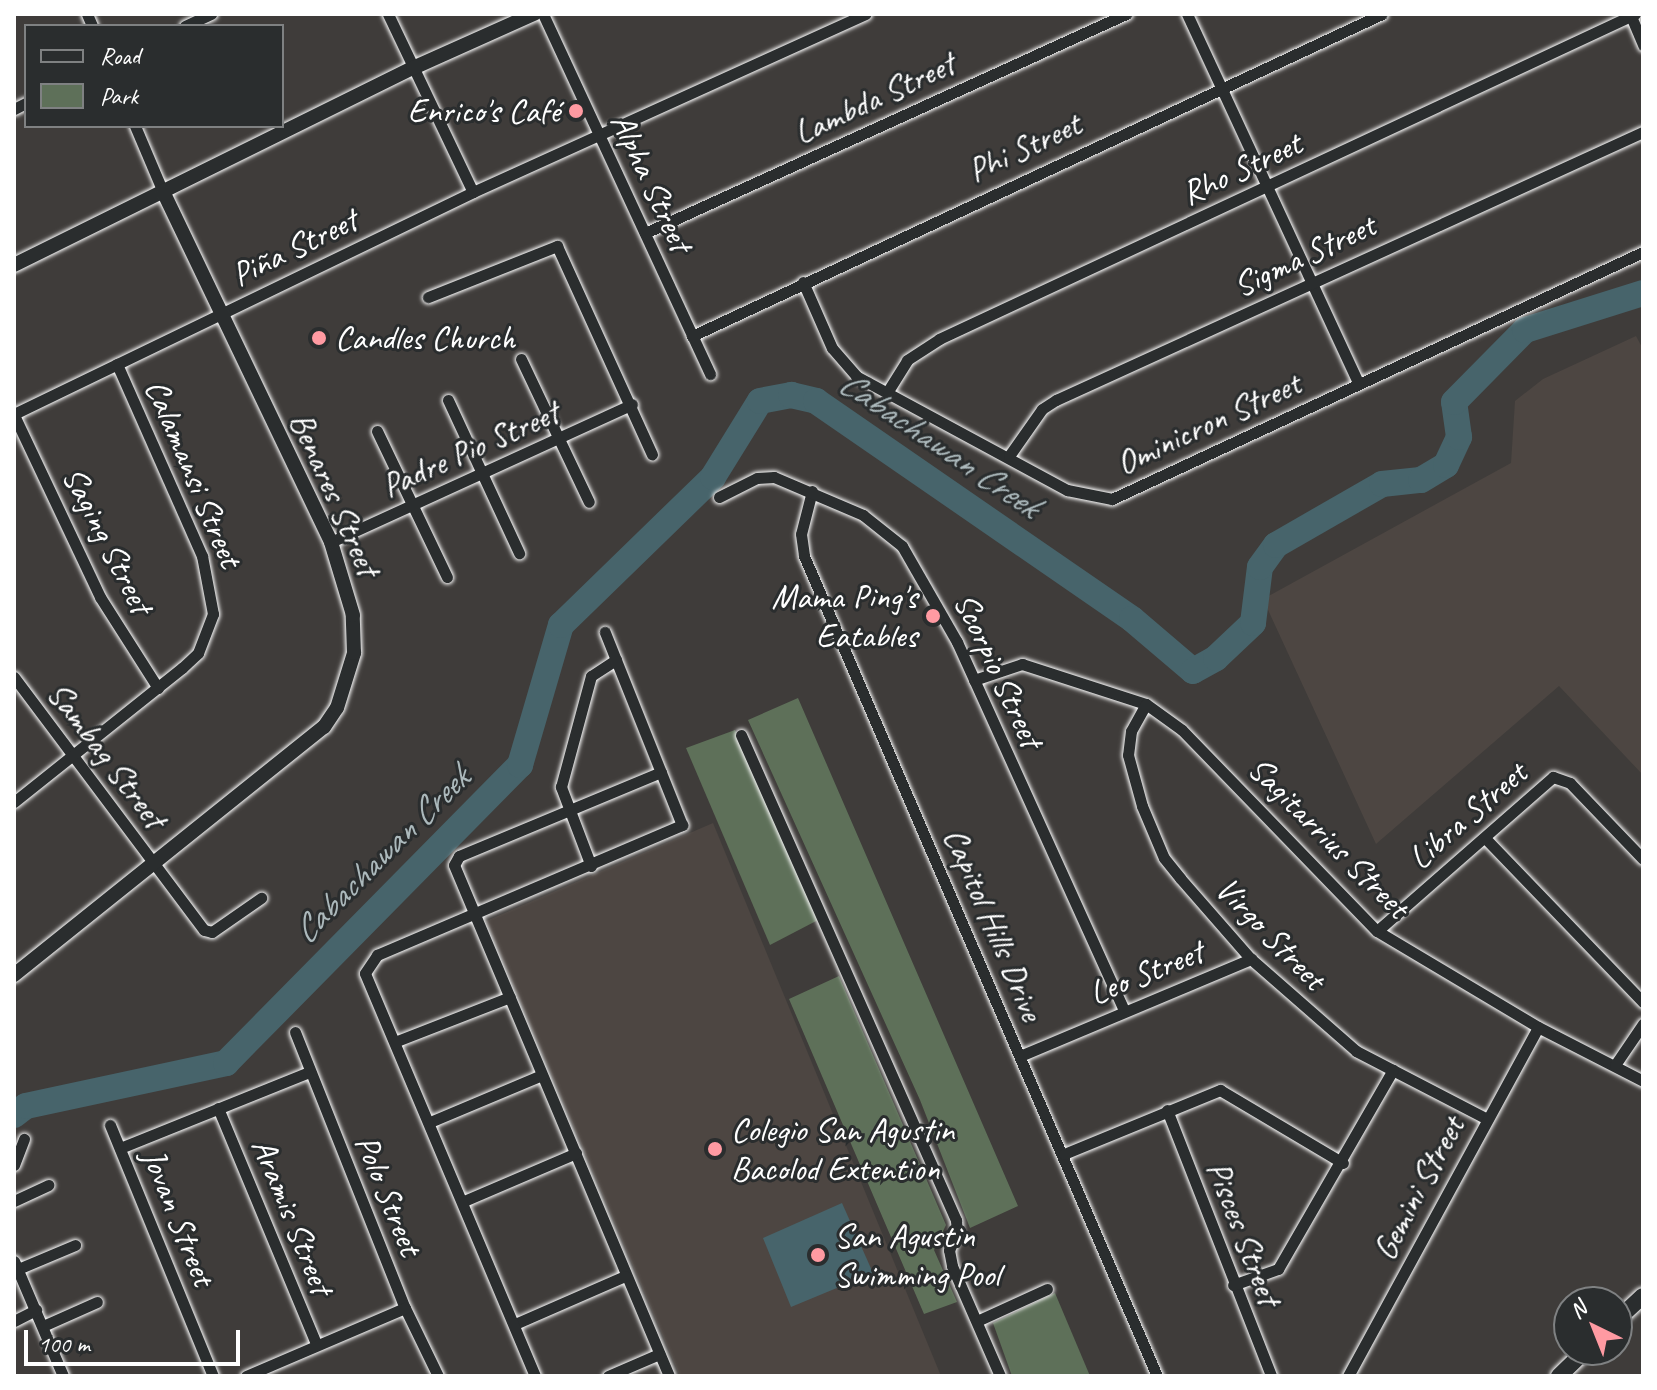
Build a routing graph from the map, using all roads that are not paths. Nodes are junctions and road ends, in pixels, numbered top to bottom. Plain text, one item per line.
1 (211, 14) edge
2 (388, 14) edge
3 (534, 14) edge
4 (543, 14) edge
5 (865, 14) edge
6 (1126, 14) edge
7 (1187, 14) edge
8 (1382, 14) edge
9 (1632, 14) edge
10 (189, 24) edge
11 (1643, 45) edge
12 (413, 68) junction
13 (1221, 86) junction
14 (136, 128) edge
15 (1643, 132) edge
16 (600, 135) junction
17 (1268, 187) junction
18 (163, 192) junction
19 (473, 192) junction
20 (645, 233) junction
21 (1643, 252) edge
22 (14, 265) edge
23 (1315, 281) junction
24 (803, 282) junction
25 (428, 297) dead end
26 (223, 312) junction
27 (692, 336) junction
28 (521, 359) dead end
29 (117, 364) junction
30 (710, 374) dead end
31 (1358, 383) junction
32 (888, 391) junction
33 (448, 400) dead end
34 (632, 404) junction
35 (14, 415) edge
36 (377, 431) dead end
37 (560, 440) junction
38 (652, 454) dead end
39 (1009, 456) junction
40 (483, 475) junction
41 (812, 491) junction
42 (719, 497) dead end
43 (589, 502) dead end
44 (413, 506) junction
45 (331, 542) junction
46 (519, 553) dead end
47 (447, 577) dead end
48 (605, 632) dead end
49 (616, 660) junction
50 (14, 677) edge
51 (974, 680) junction
52 (158, 688) junction
53 (1146, 704) junction
54 (741, 735) dead end
55 (72, 757) junction
56 (661, 772) junction
57 (14, 802) edge
58 (565, 809) junction
59 (1485, 838) junction
60 (1643, 859) edge
61 (591, 866) junction
62 (155, 867) junction
63 (261, 898) dead end
64 (474, 914) junction
65 (1377, 931) junction
66 (1251, 959) junction
67 (14, 975) edge
68 (510, 997) junction
69 (1643, 1002) edge
70 (1124, 1010) junction
71 (1643, 1024) edge
72 (1538, 1027) junction
73 (295, 1032) dead end
74 (397, 1041) junction
75 (1020, 1056) junction
76 (1615, 1065) junction
77 (1393, 1070) junction
78 (309, 1072) junction
79 (542, 1075) junction
80 (1643, 1081) edge
81 (218, 1108) junction
82 (1167, 1110) junction
83 (1487, 1119) junction
84 (430, 1122) junction
85 (110, 1125) dead end
86 (24, 1139) dead end
87 (120, 1148) junction
88 (576, 1153) junction
89 (1064, 1154) junction
90 (1343, 1163) junction
91 (14, 1165) edge
92 (48, 1185) dead end
93 (14, 1201) edge
94 (464, 1201) junction
95 (75, 1245) dead end
96 (16, 1265) edge
97 (625, 1276) junction
98 (1233, 1285) junction
99 (1047, 1289) dead end
100 (97, 1302) dead end
101 (405, 1308) junction
102 (36, 1310) junction
103 (14, 1321) edge
104 (977, 1321) junction
105 (515, 1324) junction
106 (43, 1326) junction
107 (316, 1344) junction
108 (659, 1354) junction
109 (63, 1376) edge
110 (213, 1376) edge
111 (246, 1376) edge
112 (438, 1376) edge
113 (535, 1376) edge
114 (608, 1376) edge
115 (669, 1376) edge
116 (1000, 1376) edge
117 (1157, 1376) edge
118 (1271, 1376) edge
119 (1348, 1376) edge

1 - 10 street
2 - 12 street
3 - 12 street
4 - 16 street, Alpha Street
5 - 16 street, Piña Street
6 - 20 street, Lambda Street
7 - 13 street
8 - 13 street, Phi Street
9 - 11 street
9 - 17 street, Rho Street
12 - 18 street
12 - 19 street
13 - 17 street
13 - 24 street, Phi Street
14 - 18 street
15 - 23 street, Sigma Street
16 - 19 street, Piña Street
16 - 20 street, Alpha Street
17 - 23 street
17 - 32 street, Rho Street
18 - 22 street
18 - 26 street, Benares Street
19 - 26 street, Piña Street
20 - 27 street, Alpha Street
21 - 31 street, Ominicron Street
23 - 31 street
23 - 39 street, Sigma Street
24 - 27 street, Phi Street
24 - 32 street, Ominicron Street
25 - 34 street
26 - 29 street, Piña Street
26 - 45 street, Benares Street
27 - 30 street, Alpha Street
28 - 37 street
29 - 35 street, Piña Street
29 - 52 street, Calamansi Street
31 - 39 street, Ominicron Street
32 - 39 street, Ominicron Street
33 - 40 street
34 - 37 street, Padre Pio Street
34 - 38 street
35 - 52 street, Saging Street
36 - 44 street
37 - 40 street, Padre Pio Street
37 - 43 street
40 - 44 street, Padre Pio Street
40 - 46 street
41 - 42 street, Scorpio Street
41 - 51 street, Scorpio Street
41 - 75 street, Capitol Hills Drive
44 - 45 street, Padre Pio Street
44 - 47 street
45 - 62 street, Benares Street
48 - 49 street
49 - 56 street
49 - 58 street
50 - 55 street, Sambag Street
51 - 53 street, Sagitarrius Street
51 - 70 street, Scorpio Street
52 - 55 street, Calamansi Street
53 - 65 street, Sagitarrius Street
53 - 66 street, Virgo Street
54 - 104 street
55 - 57 street, Calamansi Street
55 - 62 street, Sambag Street
56 - 58 street
56 - 61 street
58 - 61 street
58 - 64 street
59 - 60 street, Libra Street
59 - 65 street, Libra Street
59 - 69 street
61 - 64 street
62 - 63 street, Sambag Street
62 - 67 street, Benares Street
64 - 68 street
64 - 74 street
65 - 72 street, Sagitarrius Street
66 - 70 street, Leo Street
66 - 77 street, Virgo Street
68 - 74 street
68 - 79 street
70 - 75 street, Leo Street
71 - 76 street
72 - 76 street, Sagitarrius Street
72 - 83 street, Gemini Street
73 - 78 street, Polo Street
74 - 84 street
75 - 89 street, Capitol Hills Drive
76 - 80 street, Sagitarrius Street
77 - 83 street, Virgo Street
77 - 90 street
78 - 81 street
78 - 101 street, Polo Street
79 - 84 street
79 - 88 street
81 - 87 street
81 - 107 street, Aramis Street
82 - 89 street
82 - 90 street
82 - 98 street, Pisces Street
83 - 119 street, Gemini Street
84 - 94 street
85 - 87 street, Jovan Street
86 - 91 street
87 - 110 street, Jovan Street
88 - 94 street
88 - 97 street
89 - 117 street, Capitol Hills Drive
90 - 98 street
92 - 93 street
94 - 105 street
95 - 96 street
96 - 102 street
97 - 105 street
97 - 108 street
98 - 118 street, Pisces Street
99 - 104 street
100 - 106 street
101 - 107 street
101 - 112 street, Polo Street
102 - 103 street
102 - 106 street
104 - 116 street
105 - 113 street
106 - 109 street
107 - 111 street
108 - 114 street
108 - 115 street

